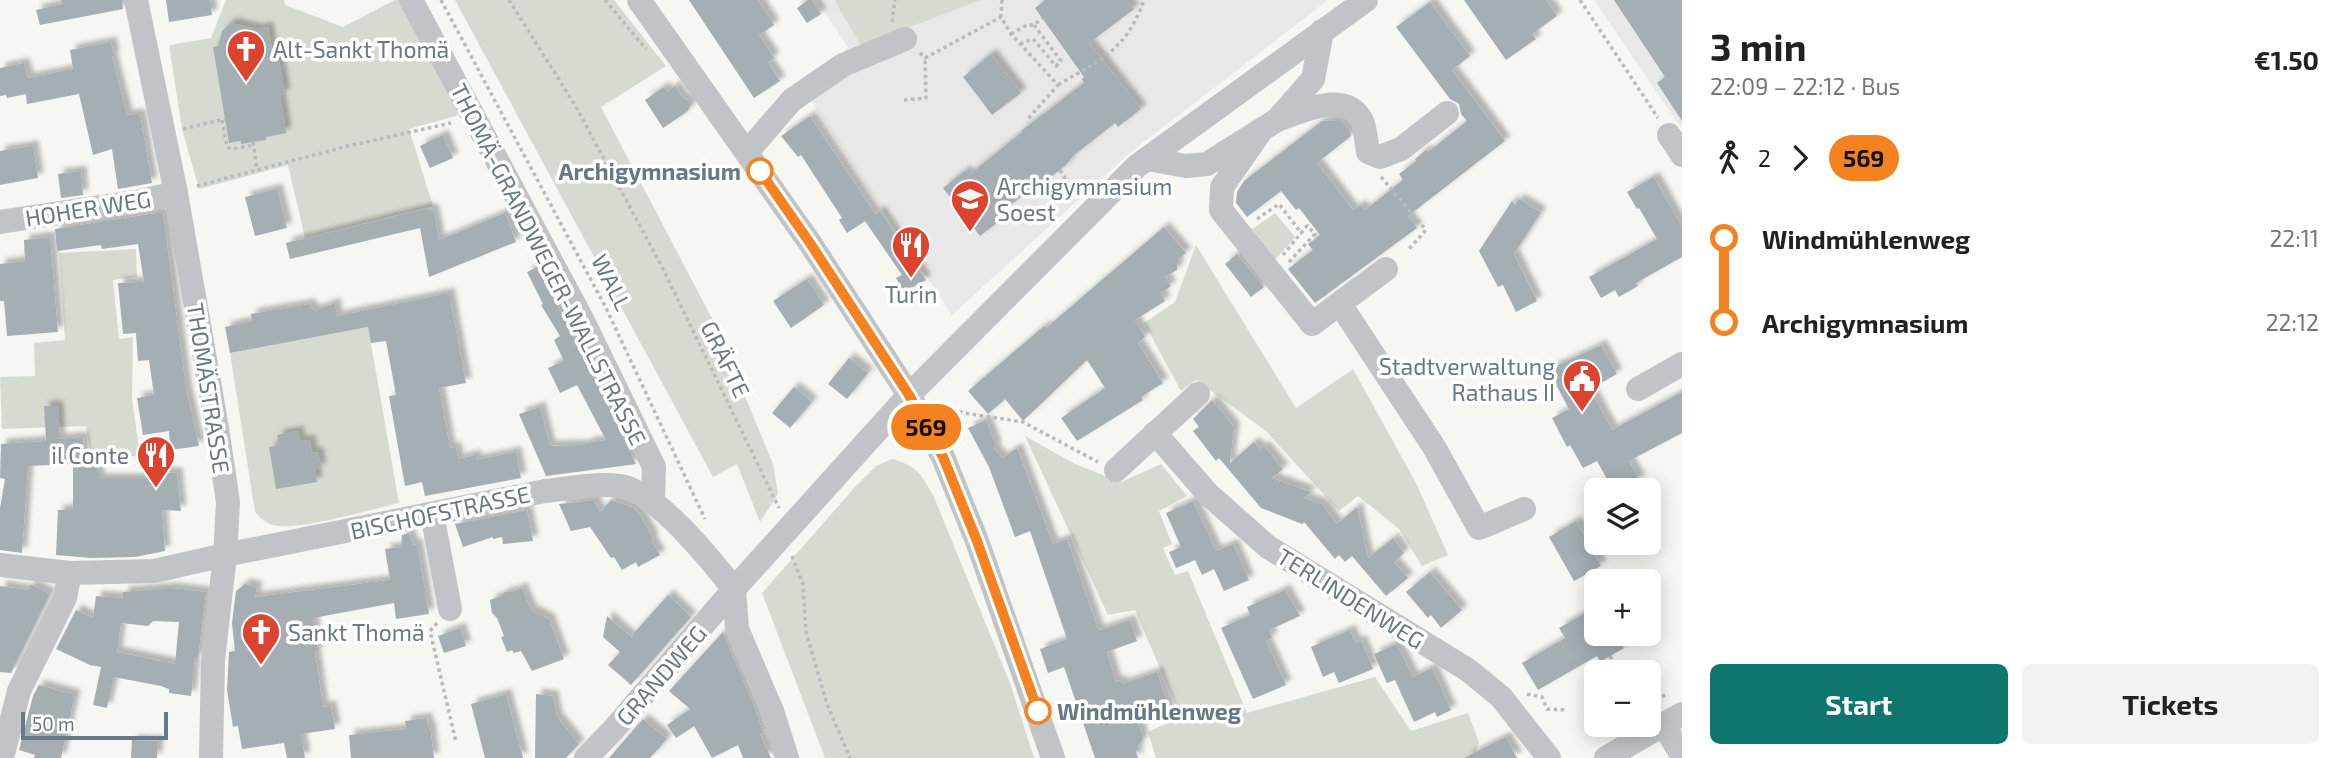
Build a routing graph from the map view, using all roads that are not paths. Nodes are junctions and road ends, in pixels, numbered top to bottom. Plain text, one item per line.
1 (136, 0) edge
2 (411, 0) edge
3 (639, 0) edge
4 (1366, 0) edge
5 (1322, 31) junction
6 (905, 39) road end
7 (1447, 113) dead end
8 (1269, 125) junction
9 (747, 152) junction
10 (1147, 159) junction
11 (185, 190) junction
12 (0, 222) edge
13 (1385, 269) dead end
14 (1340, 304) junction
15 (1682, 364) edge
16 (1638, 389) dead end
17 (1198, 394) dead end
18 (909, 395) junction
19 (1155, 433) junction
20 (1115, 470) road end
21 (653, 500) junction
22 (1524, 509) dead end
23 (432, 514) junction
24 (225, 555) junction
25 (0, 565) edge
26 (70, 573) junction
27 (734, 589) junction
28 (450, 609) road end
29 (1674, 712) edge
30 (1682, 756) edge
31 (2, 758) edge
32 (211, 758) edge
33 (586, 758) edge
34 (787, 758) edge
35 (1053, 758) edge
36 (1549, 758) edge
37 (1606, 758) edge

1 - 11 street, THOMÄSTRASSE
2 - 21 street, THOMÄ-GRANDWEGER-WALLSTRASSE
3 - 9 street
4 - 5 street, GRANDWEG
5 - 8 street
5 - 10 street, GRANDWEG
6 - 9 street
7 - 8 street
8 - 10 street
8 - 14 street
9 - 18 street
10 - 18 street, GRANDWEG
11 - 12 street, HOHER WEG
11 - 24 street, THOMÄSTRASSE
13 - 14 street
14 - 22 street
15 - 16 street
17 - 19 street
18 - 27 street, GRANDWEG
18 - 35 street
19 - 20 street
19 - 36 street, TERLINDENWEG
21 - 23 street, BISCHOFSTRASSE
21 - 27 street
23 - 24 street, BISCHOFSTRASSE
23 - 28 street
24 - 26 street
24 - 32 street, THOMÄSTRASSE
25 - 26 street
26 - 31 street
27 - 33 street, GRANDWEG
27 - 34 street
29 - 30 street
29 - 37 street

